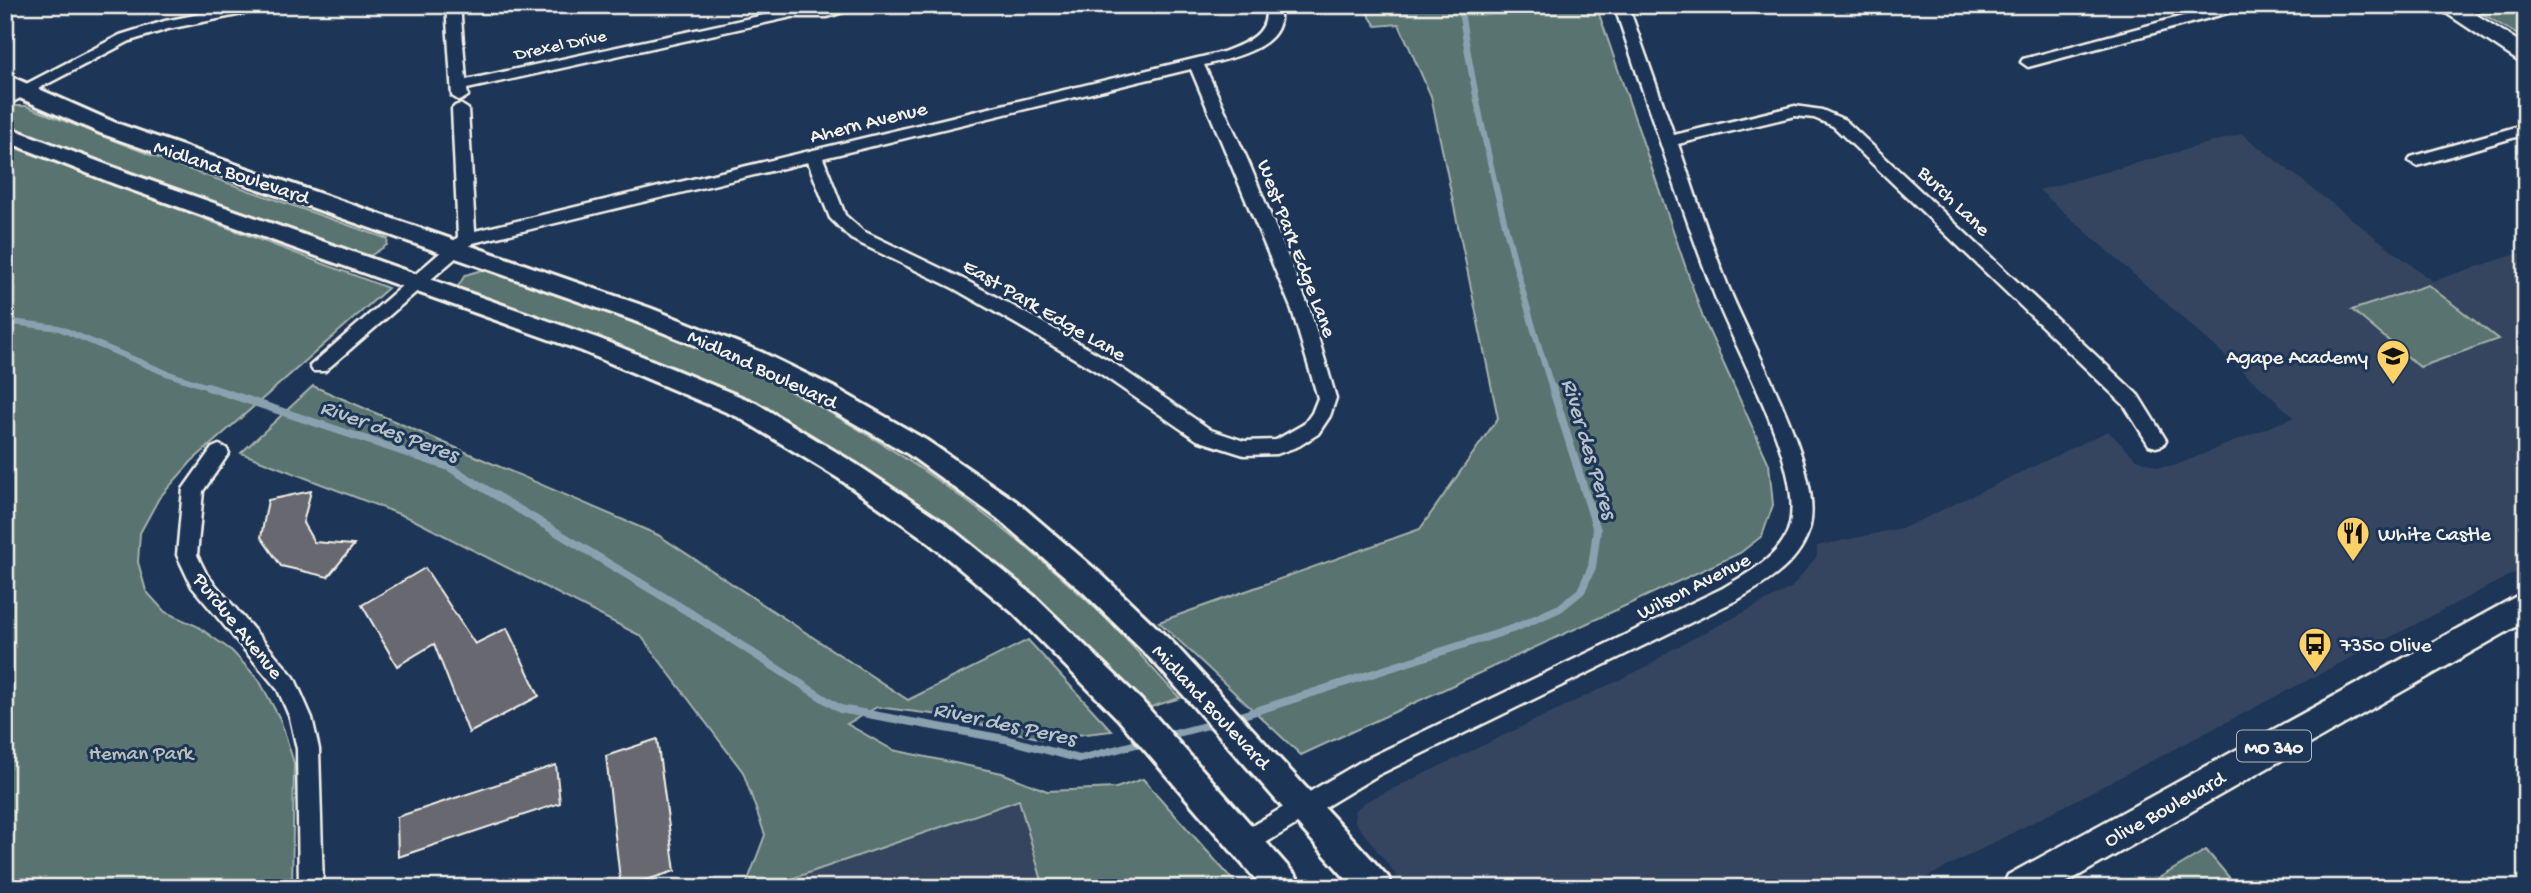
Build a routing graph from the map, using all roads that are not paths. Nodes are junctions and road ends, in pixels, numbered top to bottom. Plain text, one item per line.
1 (268, 5) edge
2 (453, 5) edge
3 (809, 5) edge
4 (859, 5) edge
5 (1271, 5) edge
6 (1621, 5) edge
7 (2241, 5) edge
8 (2445, 5) edge
9 (792, 13) junction
10 (2526, 55) edge
11 (2028, 62) dead end
12 (1196, 64) junction
13 (11, 91) edge
14 (460, 97) junction
15 (2526, 129) edge
16 (5, 133) edge
17 (1670, 141) junction
18 (814, 156) junction
19 (2417, 160) dead end
20 (462, 244) junction
21 (416, 283) junction
22 (320, 366) dead end
23 (2156, 440) dead end
24 (1292, 441) joint
25 (219, 453) dead end
26 (2526, 605) edge
27 (1130, 710) joint
28 (1196, 785) joint
29 (1303, 806) junction
30 (1246, 842) junction
31 (311, 888) edge
32 (1285, 888) edge
33 (1376, 888) edge
34 (2021, 888) edge

1 - 13 street
2 - 14 street
3 - 9 street, Drexel Drive
4 - 9 street, Drexel Drive
5 - 12 street, Ahern Avenue
6 - 17 street, Wilson Avenue
7 - 11 street
8 - 10 main road
9 - 14 street, Drexel Drive
12 - 18 street, Ahern Avenue
12 - 24 street, West Park Edge Lane
13 - 20 main road, Midland Boulevard
14 - 20 street
15 - 19 street
16 - 21 main road, Midland Boulevard
17 - 23 street, Burch Lane
17 - 29 street, Wilson Avenue
18 - 20 street, Ahern Avenue
18 - 24 street, East Park Edge Lane
20 - 21 street
20 - 29 main road, Midland Boulevard
21 - 22 street
21 - 27 main road, Midland Boulevard
25 - 31 street, Purdue Avenue
26 - 34 main road, Olive Boulevard / MO 340
27 - 28 main road, Midland Boulevard
28 - 30 main road, Midland Boulevard
29 - 30 street, Wilson Avenue
29 - 33 main road, Midland Boulevard
30 - 32 main road, Midland Boulevard

